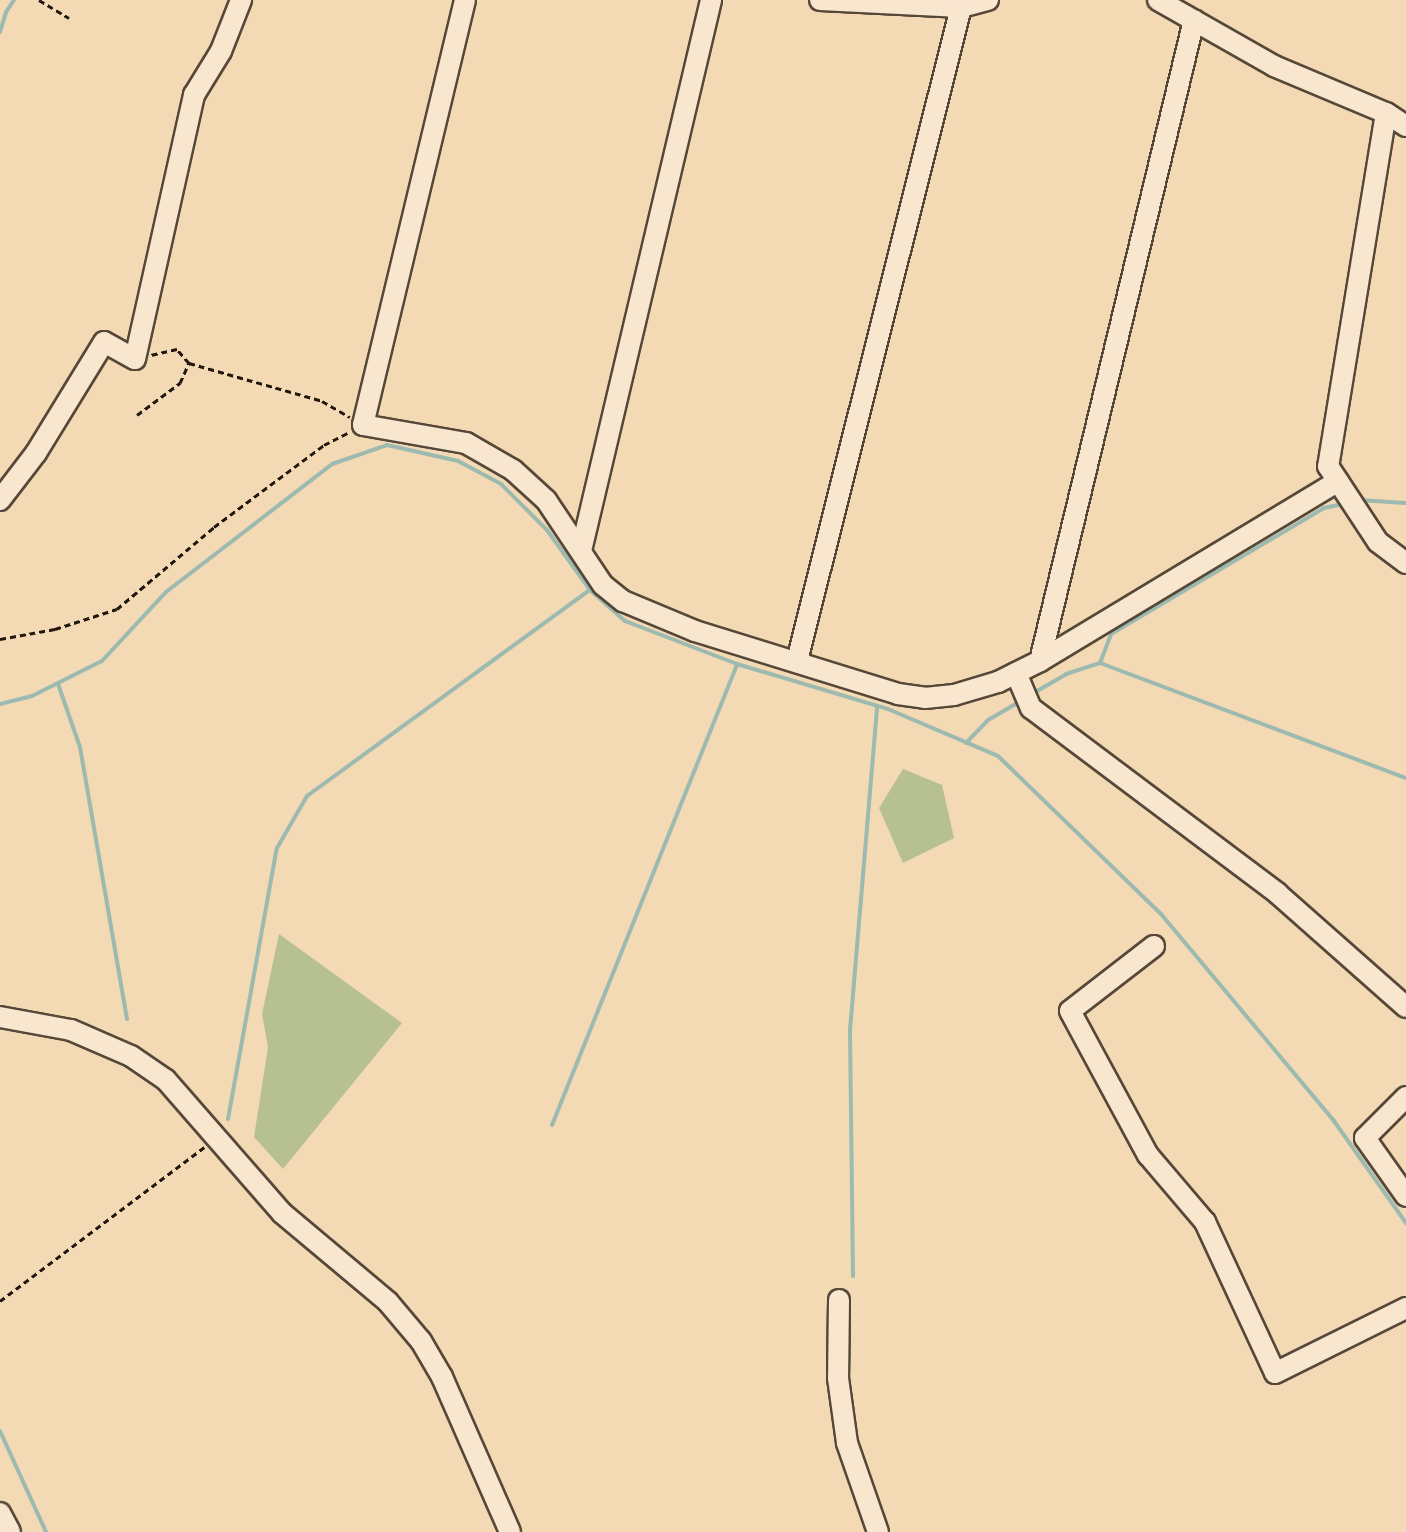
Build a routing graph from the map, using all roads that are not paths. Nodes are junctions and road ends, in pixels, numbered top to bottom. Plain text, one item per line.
1 (241, 0) edge
2 (465, 0) edge
3 (711, 0) edge
4 (820, 0) edge
5 (988, 0) edge
6 (1158, 0) edge
7 (961, 7) junction
8 (1194, 20) junction
9 (1386, 113) junction
10 (1406, 126) edge
11 (1338, 481) junction
12 (0, 500) edge
13 (581, 551) junction
14 (1406, 563) edge
15 (797, 661) junction
16 (1040, 661) junction
17 (1016, 673) junction
18 (1154, 946) dead end
19 (1406, 1007) edge
20 (0, 1017) edge
21 (1406, 1097) edge
22 (1406, 1196) edge
23 (839, 1300) dead end
24 (1406, 1308) edge
25 (0, 1513) edge
26 (10, 1532) edge
27 (510, 1532) edge
28 (878, 1532) edge

1 - 12 street
2 - 13 street
3 - 13 street
4 - 7 street
5 - 7 street
6 - 8 street
7 - 15 street
8 - 9 street
8 - 16 street
9 - 10 street
9 - 11 street
11 - 14 street
11 - 16 street
13 - 15 street
15 - 17 street
16 - 17 street
17 - 19 street
18 - 24 street
20 - 27 street
21 - 22 street
23 - 28 street
25 - 26 street

